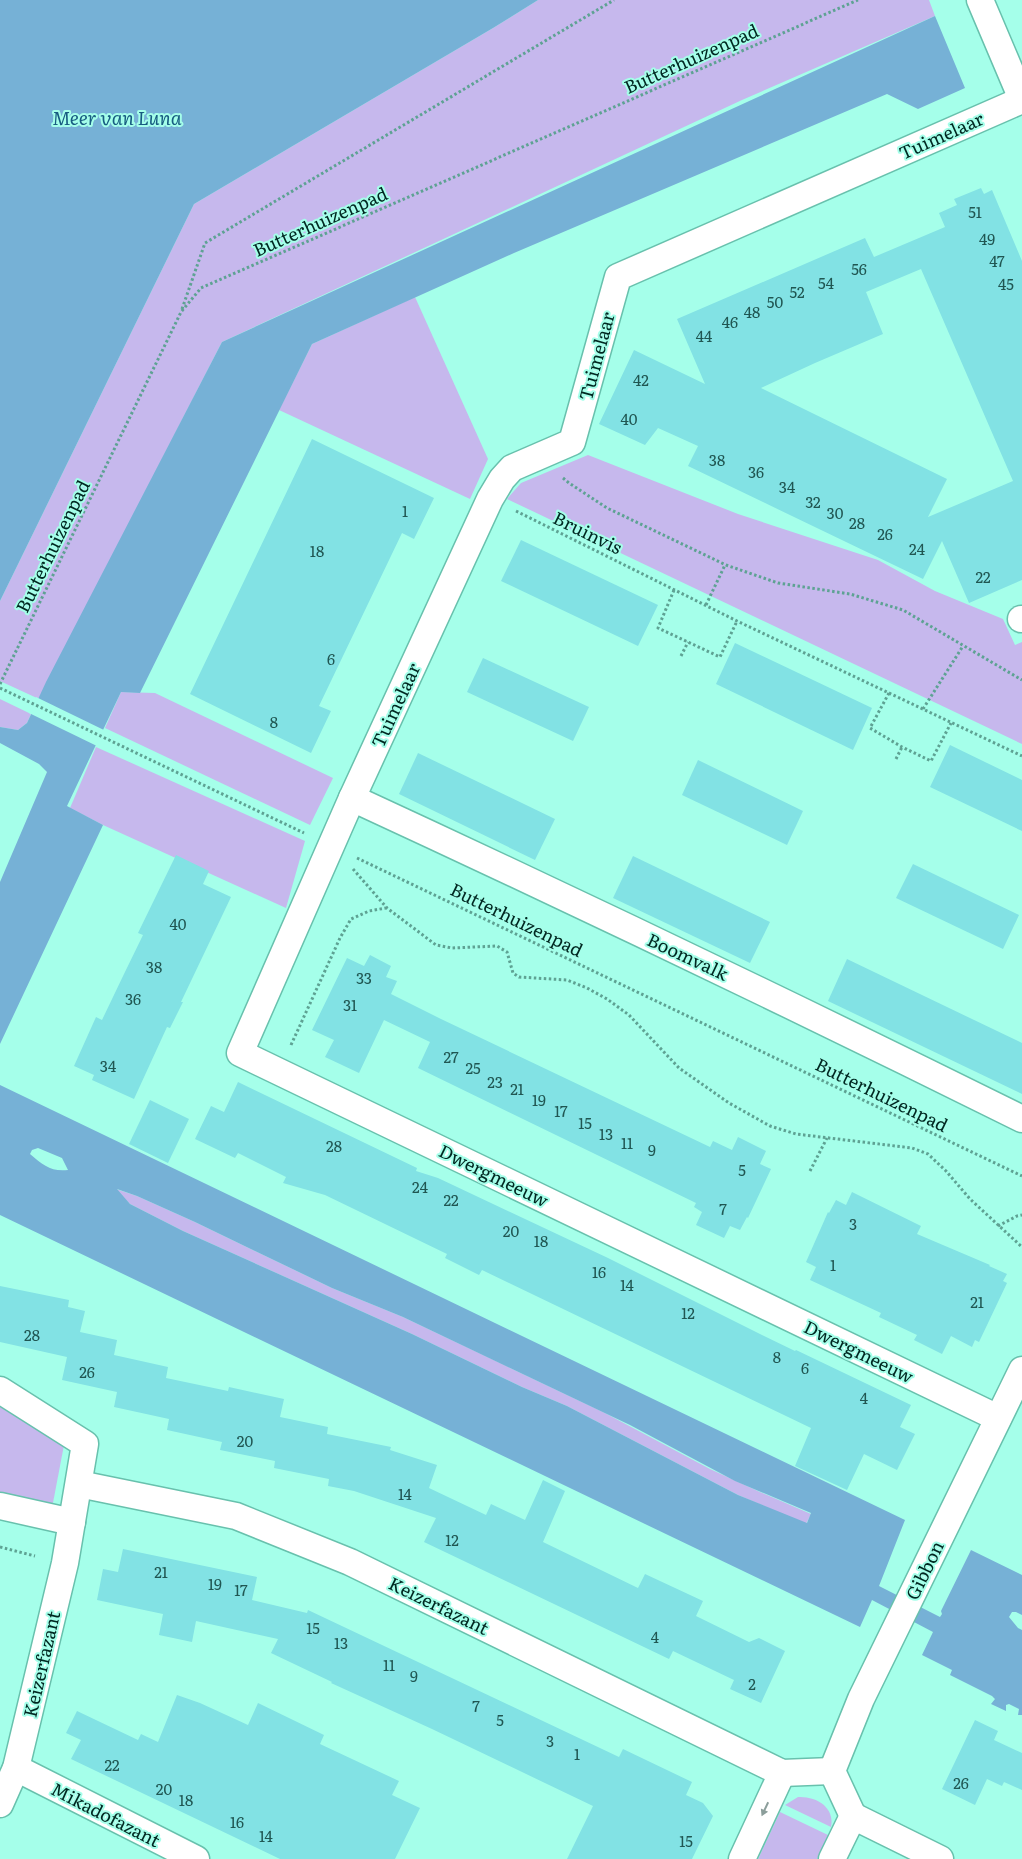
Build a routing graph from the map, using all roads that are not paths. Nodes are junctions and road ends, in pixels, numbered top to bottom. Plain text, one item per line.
1 (980, 0) edge
2 (1022, 99) edge
3 (352, 798) junction
4 (1022, 1119) edge
5 (1022, 1370) edge
6 (0, 1390) edge
7 (998, 1418) junction
8 (79, 1484) junction
9 (0, 1506) edge
10 (72, 1522) junction
11 (16, 1768) junction
12 (832, 1771) junction
13 (782, 1773) junction
14 (0, 1804) edge
15 (853, 1816) junction
16 (196, 1859) edge
17 (742, 1859) edge
18 (832, 1859) edge
19 (940, 1859) edge

1 - 2 street
2 - 3 street, Tuimelaar
3 - 4 street, Boomvalk
3 - 7 street, Dwergmeeuw
5 - 7 street, Gibbon
6 - 8 street, Keizerfazant
7 - 12 street, Gibbon
8 - 10 street, Keizerfazant
8 - 13 street, Keizerfazant
9 - 10 street
10 - 11 street, Keizerfazant
11 - 14 street, Keizerfazant
11 - 16 street, Mikadofazant
12 - 13 street
12 - 15 street
13 -> 17 street
15 - 18 street
15 - 19 street

